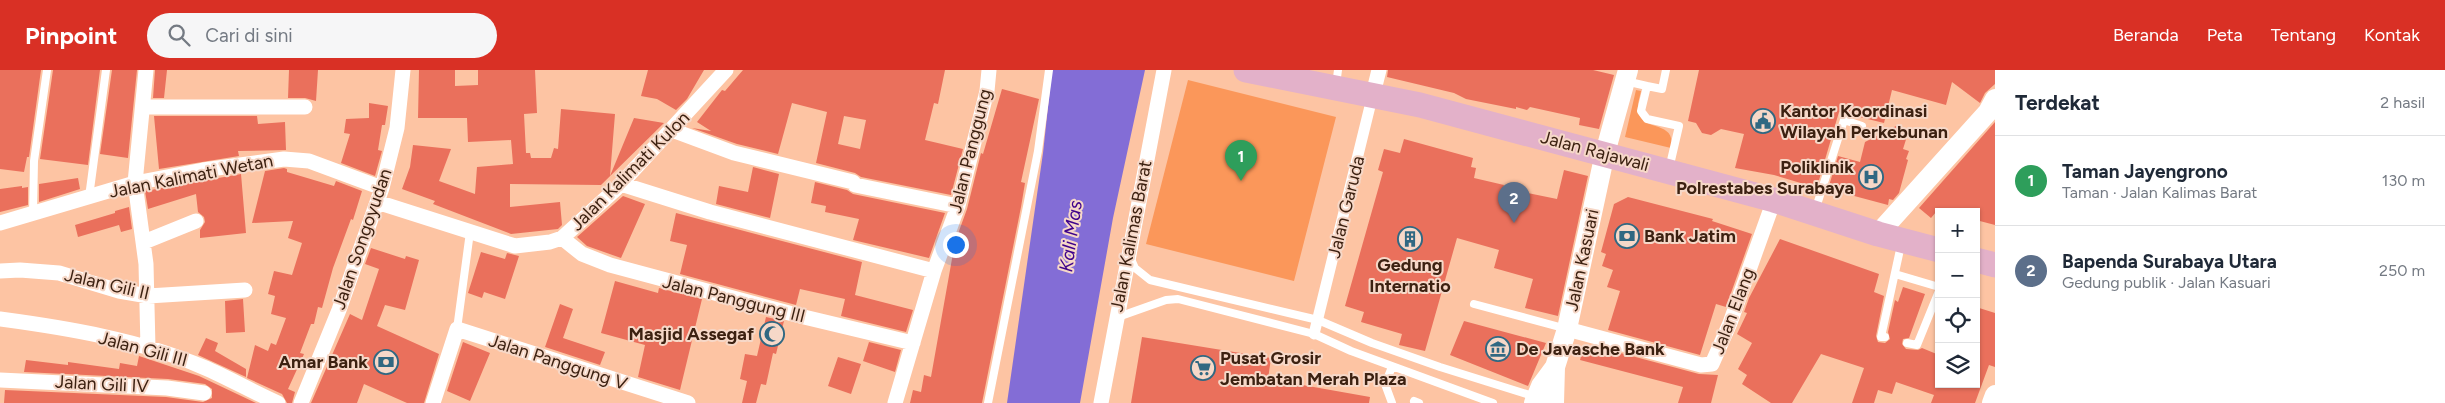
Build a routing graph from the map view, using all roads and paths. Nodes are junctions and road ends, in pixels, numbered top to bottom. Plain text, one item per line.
1 (47, 70) edge
2 (106, 70) edge
3 (146, 70) edge
4 (403, 70) edge
5 (726, 70) edge
6 (989, 70) edge
7 (1049, 70) edge
8 (1164, 70) edge
9 (1246, 70) edge
10 (1379, 70) edge
11 (1666, 70) edge
12 (1626, 75) edge
13 (1337, 78) edge
14 (1647, 86) junction
15 (1373, 94) junction
16 (1995, 99) edge
17 (143, 107) junction
18 (305, 107) dead end
19 (1862, 126) dead end
20 (672, 130) junction
21 (1605, 153) junction
22 (1668, 170) junction
23 (135, 183) junction
24 (621, 184) junction
25 (379, 195) junction
26 (89, 197) junction
27 (1774, 200) junction
28 (958, 206) junction
29 (1814, 213) junction
30 (33, 214) junction
31 (196, 221) dead end
32 (0, 223) edge
33 (470, 232) junction
34 (1878, 234) junction
35 (562, 238) junction
36 (1902, 241) junction
37 (144, 242) junction
38 (1935, 249) edge
39 (1128, 252) junction
40 (1980, 261) edge
41 (1995, 264) edge
42 (0, 271) edge
43 (934, 271) junction
44 (1895, 274) junction
45 (1935, 286) edge
46 (245, 290) dead end
47 (148, 296) junction
48 (1936, 298) edge
49 (1474, 304) dead end
50 (1115, 318) junction
51 (0, 319) edge
52 (1318, 320) junction
53 (1567, 329) junction
54 (457, 330) junction
55 (1314, 334) junction
56 (1885, 338) dead end
57 (913, 343) junction
58 (1908, 343) dead end
59 (148, 348) junction
60 (1392, 367) junction
61 (0, 380) edge
62 (204, 393) dead end
63 (1995, 394) edge
64 (1541, 401) edge
65 (278, 403) edge
66 (301, 403) edge
67 (435, 403) edge
68 (688, 403) edge
69 (895, 403) edge
70 (988, 403) edge
71 (1101, 403) edge
72 (1392, 403) edge
73 (1492, 403) edge
74 (1992, 403) edge

1 - 30 lane
2 - 26 lane
3 - 17 street
4 - 25 street, Jalan Songoyudan
5 - 20 street, Jalan Kalimati Kulon
6 - 28 street, Jalan Panggung
7 - 70 lane
8 - 39 street, Jalan Kalimas Barat
9 - 13 main road, Jalan Rajawali
10 - 15 street
11 - 14 lane
12 - 14 lane
12 - 21 street, Jalan Kasuari
13 - 15 main road, Jalan Rajawali
14 - 22 lane
15 - 21 main road, Jalan Rajawali
15 - 52 street, Jalan Garuda
16 - 34 street
17 - 18 street
17 - 23 street
19 - 29 lane
20 - 24 street, Jalan Kalimati Kulon
20 - 28 street
21 - 22 main road, Jalan Rajawali
21 - 53 street, Jalan Kasuari
22 - 27 main road, Jalan Rajawali
23 - 25 street, Jalan Kalimati Wetan
23 - 26 street, Jalan Kalimati Wetan
23 - 37 street
24 - 35 street, Jalan Kalimati Kulon
24 - 43 street
25 - 33 street, Jalan Kalimati Kulon
25 - 66 street, Jalan Songoyudan
26 - 30 street, Jalan Kalimati Wetan
27 - 29 main road, Jalan Rajawali
27 - 53 street, Jalan Elang
28 - 43 street, Jalan Panggung
29 - 34 main road, Jalan Rajawali
30 - 32 street, Jalan Kalimati Wetan
31 - 37 street
33 - 35 street, Jalan Kalimati Kulon
33 - 54 lane
34 - 36 main road, Jalan Rajawali
35 - 57 street, Jalan Panggung III
36 - 38 main road, Jalan Rajawali
36 - 44 lane
37 - 47 street
39 - 50 street, Jalan Kalimas Barat
39 - 52 lane
40 - 41 main road
42 - 47 street, Jalan Gili II
43 - 57 street, Jalan Panggung
44 - 45 lane
44 - 56 lane
46 - 47 street, Jalan Gili II
47 - 59 street
48 - 58 lane
49 - 53 lane
50 - 55 lane
50 - 71 street, Jalan Kalimas Barat
51 - 59 street, Jalan Gili III
52 - 55 street, Jalan Garuda
52 - 64 lane
53 - 64 street, Jalan Kasuari
54 - 67 street
54 - 68 street, Jalan Panggung V
55 - 60 lane
57 - 69 street, Jalan Panggung
59 - 65 street, Jalan Gili III
60 - 72 lane
60 - 73 lane
61 - 62 street, Jalan Gili IV
63 - 74 street

